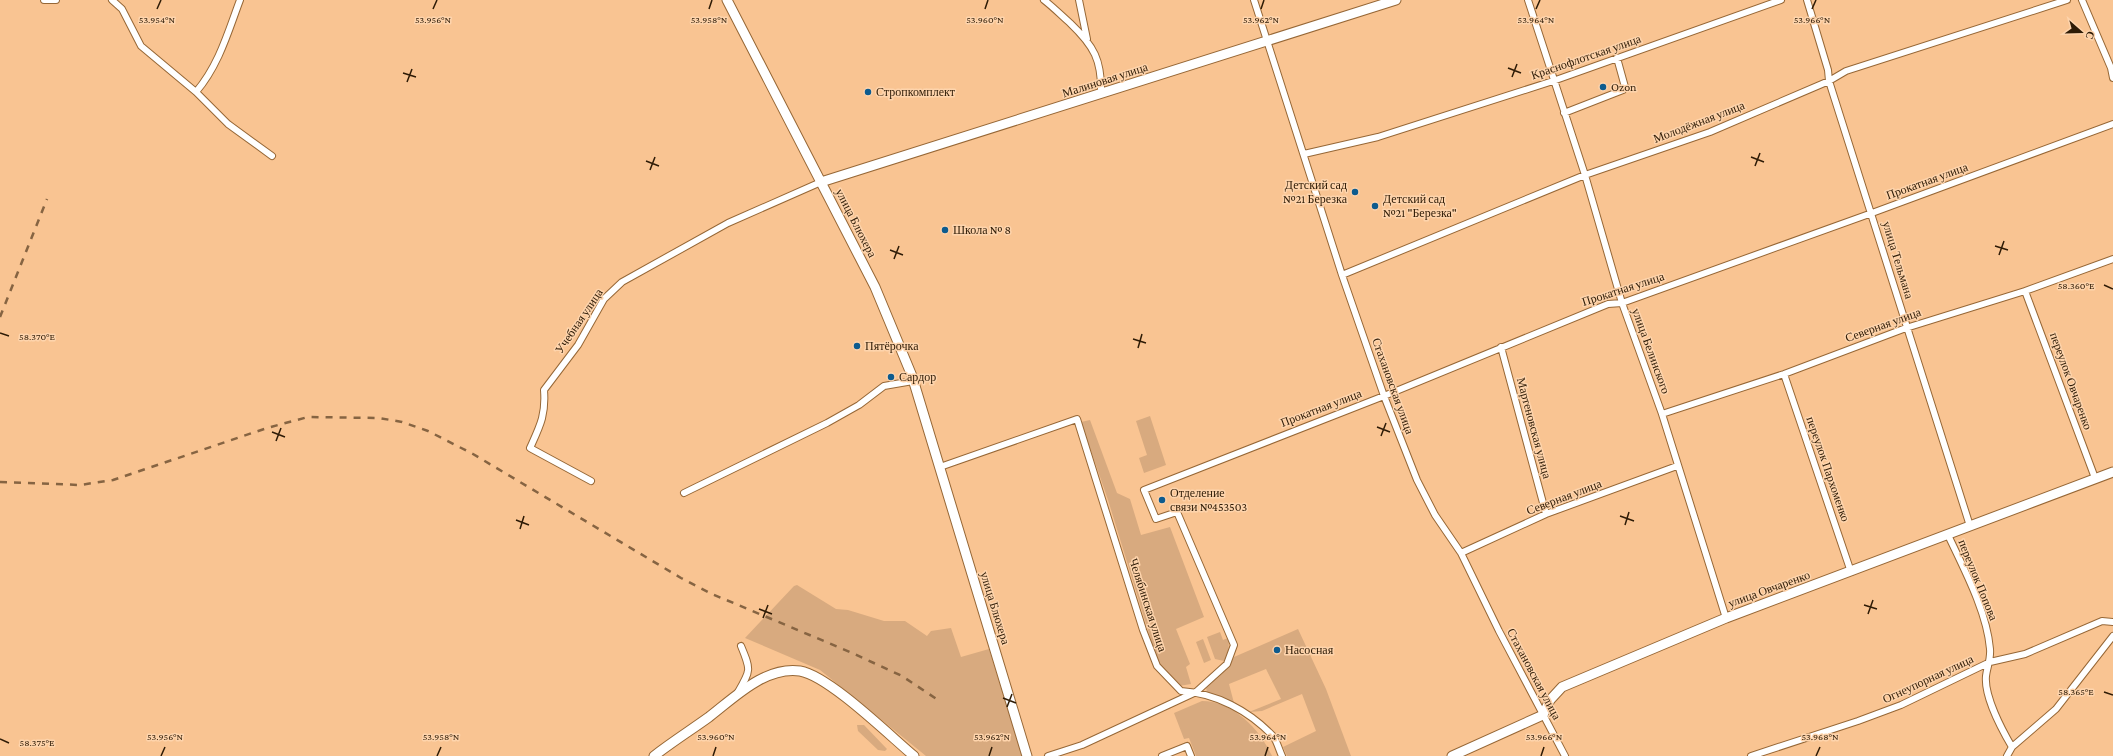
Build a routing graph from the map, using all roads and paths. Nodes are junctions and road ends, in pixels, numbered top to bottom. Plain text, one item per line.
1 (44, 0) edge
2 (56, 0) edge
3 (112, 0) edge
4 (122, 0) edge
5 (240, 0) edge
6 (727, 0) edge
7 (1044, 0) edge
8 (1079, 0) edge
9 (1254, 0) edge
10 (1396, 0) edge
11 (1528, 0) edge
12 (1781, 0) edge
13 (1807, 0) edge
14 (2067, 0) edge
15 (2082, 0) edge
16 (122, 9) junction
17 (1087, 39) junction
18 (1267, 40) junction
19 (1617, 58) junction
20 (2112, 68) edge
21 (2113, 78) edge
22 (1553, 81) junction
23 (1829, 81) junction
24 (196, 92) junction
25 (1101, 94) junction
26 (1564, 113) junction
27 (2113, 124) edge
28 (1304, 154) junction
29 (272, 156) dead end
30 (1585, 175) junction
31 (821, 182) junction
32 (1872, 213) junction
33 (2113, 259) edge
34 (1342, 275) junction
35 (2025, 291) junction
36 (1622, 303) junction
37 (1906, 328) junction
38 (1501, 347) junction
39 (1784, 374) junction
40 (913, 381) junction
41 (1384, 396) junction
42 (1662, 414) junction
43 (1677, 466) junction
44 (940, 467) junction
45 (2113, 472) edge
46 (2095, 478) junction
47 (591, 481) dead end
48 (684, 493) dead end
49 (1546, 514) junction
50 (1970, 526) junction
51 (1948, 535) junction
52 (1461, 553) junction
53 (1851, 572) junction
54 (1726, 618) junction
55 (2113, 622) edge
56 (2113, 636) edge
57 (741, 646) dead end
58 (1990, 662) junction
59 (1196, 692) junction
60 (735, 697) junction
61 (1543, 715) junction
62 (2012, 748) junction
63 (658, 754) edge
64 (914, 756) edge
65 (1027, 756) edge
66 (1048, 756) edge
67 (1162, 756) edge
68 (1191, 756) edge
69 (1282, 756) edge
70 (1452, 756) edge
71 (1565, 756) edge
72 (1751, 756) edge
73 (2007, 756) edge

1 - 2 street
3 - 16 street
4 - 16 street
5 - 24 street
6 - 31 street, улица Блюхера
7 - 17 street
8 - 17 street
9 - 18 street, Стахановская улица
10 - 18 street, Малиновая улица
11 - 22 street, улица Белинского
12 - 19 street, Краснофлотская улица
13 - 23 street, улица Тельмана
14 - 23 street, Молодёжная улица
15 - 20 street
16 - 24 street
17 - 25 street
18 - 25 street, Малиновая улица
18 - 28 street, Стахановская улица
19 - 22 street, Краснофлотская улица
19 - 26 street
20 - 21 street
22 - 26 street, улица Белинского
22 - 28 street, Краснофлотская улица
23 - 30 street, Молодёжная улица
23 - 32 street, улица Тельмана
24 - 29 street
25 - 31 street, Малиновая улица
26 - 30 street, улица Белинского
27 - 32 street, Прокатная улица
28 - 34 street, Стахановская улица
30 - 34 street, Молодёжная улица
30 - 36 street, улица Белинского
31 - 40 street, улица Блюхера
31 - 47 street, Учебная улица
32 - 36 street, Прокатная улица
32 - 37 street, улица Тельмана
33 - 35 street, Северная улица
34 - 41 street, Стахановская улица
35 - 37 street, Северная улица
35 - 46 street, переулок Овчаренко
36 - 38 street, Прокатная улица
36 - 42 street, улица Белинского
37 - 39 street, Северная улица
37 - 50 street, улица Тельмана
38 - 41 street, Прокатная улица
38 - 49 street, Мартеновская улица
39 - 42 street, Северная улица
39 - 53 street, переулок Пархоменко
40 - 44 street, улица Блюхера
40 - 48 street
41 - 52 street, Стахановская улица
41 - 59 street, Прокатная улица
42 - 43 street, улица Белинского
43 - 49 street, Северная улица
43 - 54 street, улица Белинского
44 - 59 street, Челябинская улица
44 - 65 street, улица Блюхера
45 - 46 street, улица Овчаренко
46 - 50 street, улица Овчаренко
49 - 52 street, Северная улица
50 - 51 street, улица Овчаренко
51 - 53 street, улица Овчаренко
51 - 58 street, переулок Попова
52 - 61 street, Стахановская улица
53 - 54 street, улица Овчаренко
54 - 61 street, улица Овчаренко
55 - 58 street, Огнеупорная улица
56 - 62 street
57 - 60 street
58 - 62 street, переулок Попова
58 - 72 street, Огнеупорная улица
59 - 66 street
59 - 69 street, Челябинская улица
60 - 63 street
60 - 64 street
61 - 70 street
61 - 71 street, Стахановская улица
62 - 73 street
67 - 68 street

